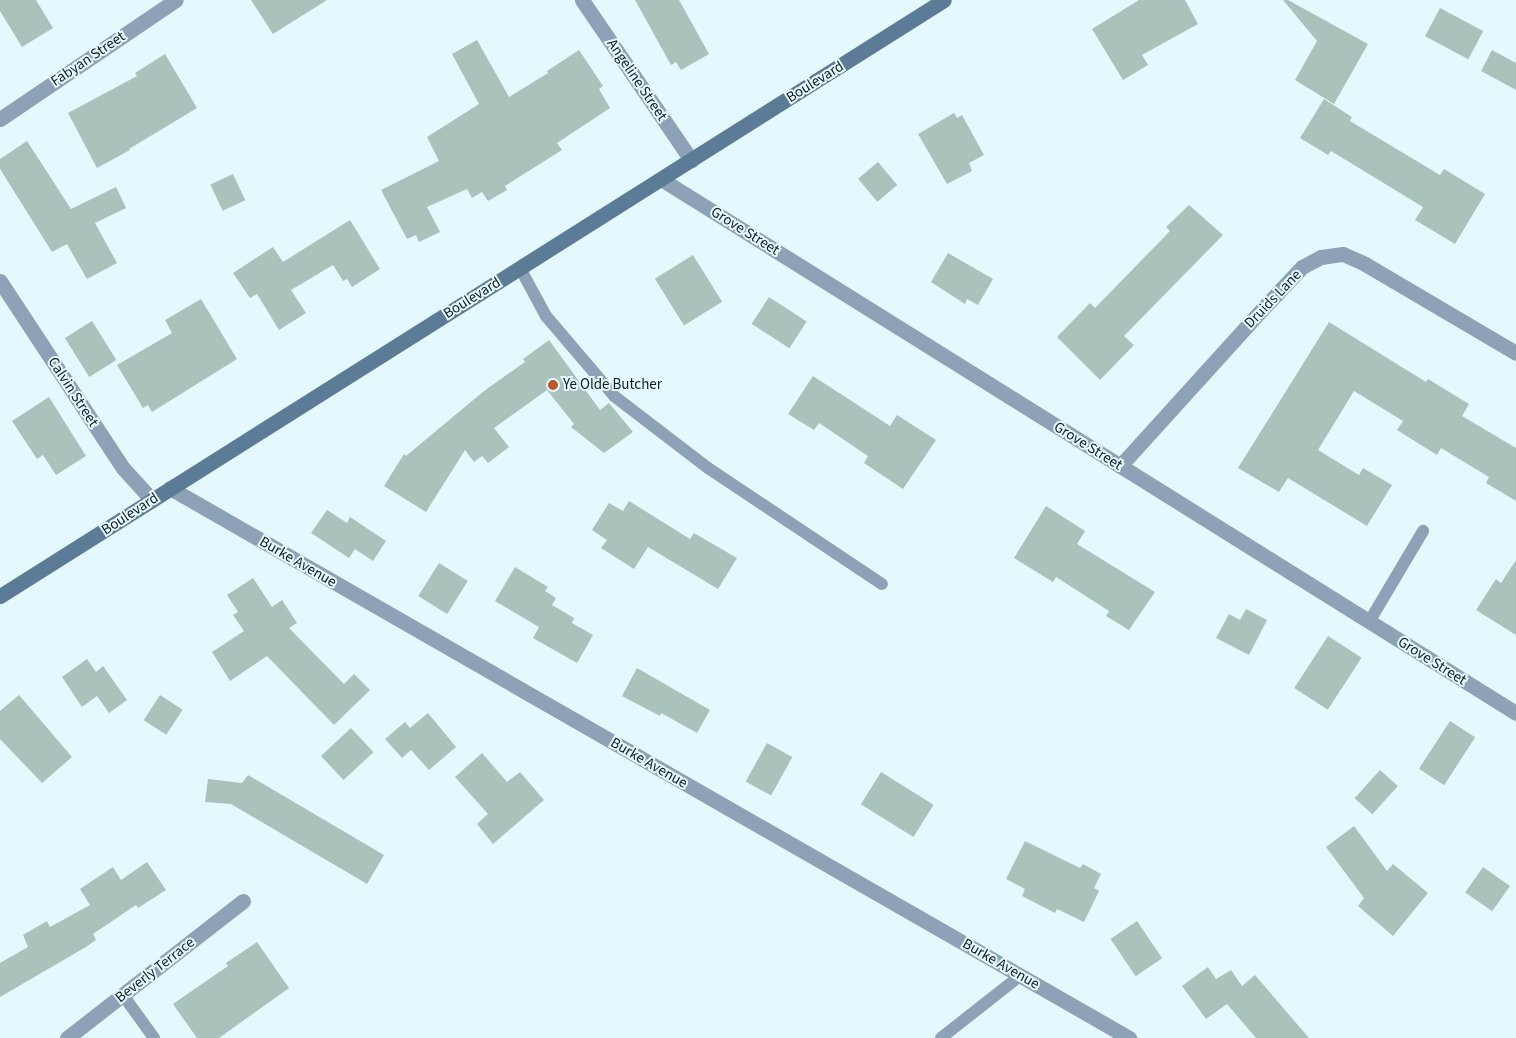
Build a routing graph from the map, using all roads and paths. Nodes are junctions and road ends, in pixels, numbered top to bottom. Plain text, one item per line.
1 (176, 0) edge
2 (582, 0) edge
3 (939, 2) edge
4 (0, 119) edge
5 (691, 160) junction
6 (661, 179) junction
7 (520, 268) junction
8 (0, 280) edge
9 (1516, 354) edge
10 (1120, 466) junction
11 (170, 488) junction
12 (152, 500) junction
13 (1423, 530) dead end
14 (882, 584) dead end
15 (0, 596) edge
16 (1369, 622) junction
17 (1516, 713) edge
18 (243, 901) dead end
19 (1020, 975) junction
20 (122, 995) junction
21 (67, 1038) edge
22 (154, 1038) edge
23 (941, 1038) edge
24 (1129, 1038) edge

1 - 4 street, Fabyan Street
2 - 5 street, Angeline Street
3 - 5 main road, Boulevard
5 - 6 main road, Boulevard
6 - 7 main road, Boulevard
6 - 10 street, Grove Street
7 - 11 main road, Boulevard
7 - 14 lane
8 - 12 street, Calvin Street
9 - 10 street, Druids Lane
10 - 16 street, Grove Street
11 - 12 main road, Boulevard
11 - 19 street, Burke Avenue
12 - 15 main road, Boulevard
13 - 16 lane
16 - 17 street, Grove Street
18 - 20 street, Beverly Terrace
19 - 23 lane
19 - 24 street, Burke Avenue
20 - 21 street, Beverly Terrace
20 - 22 lane

